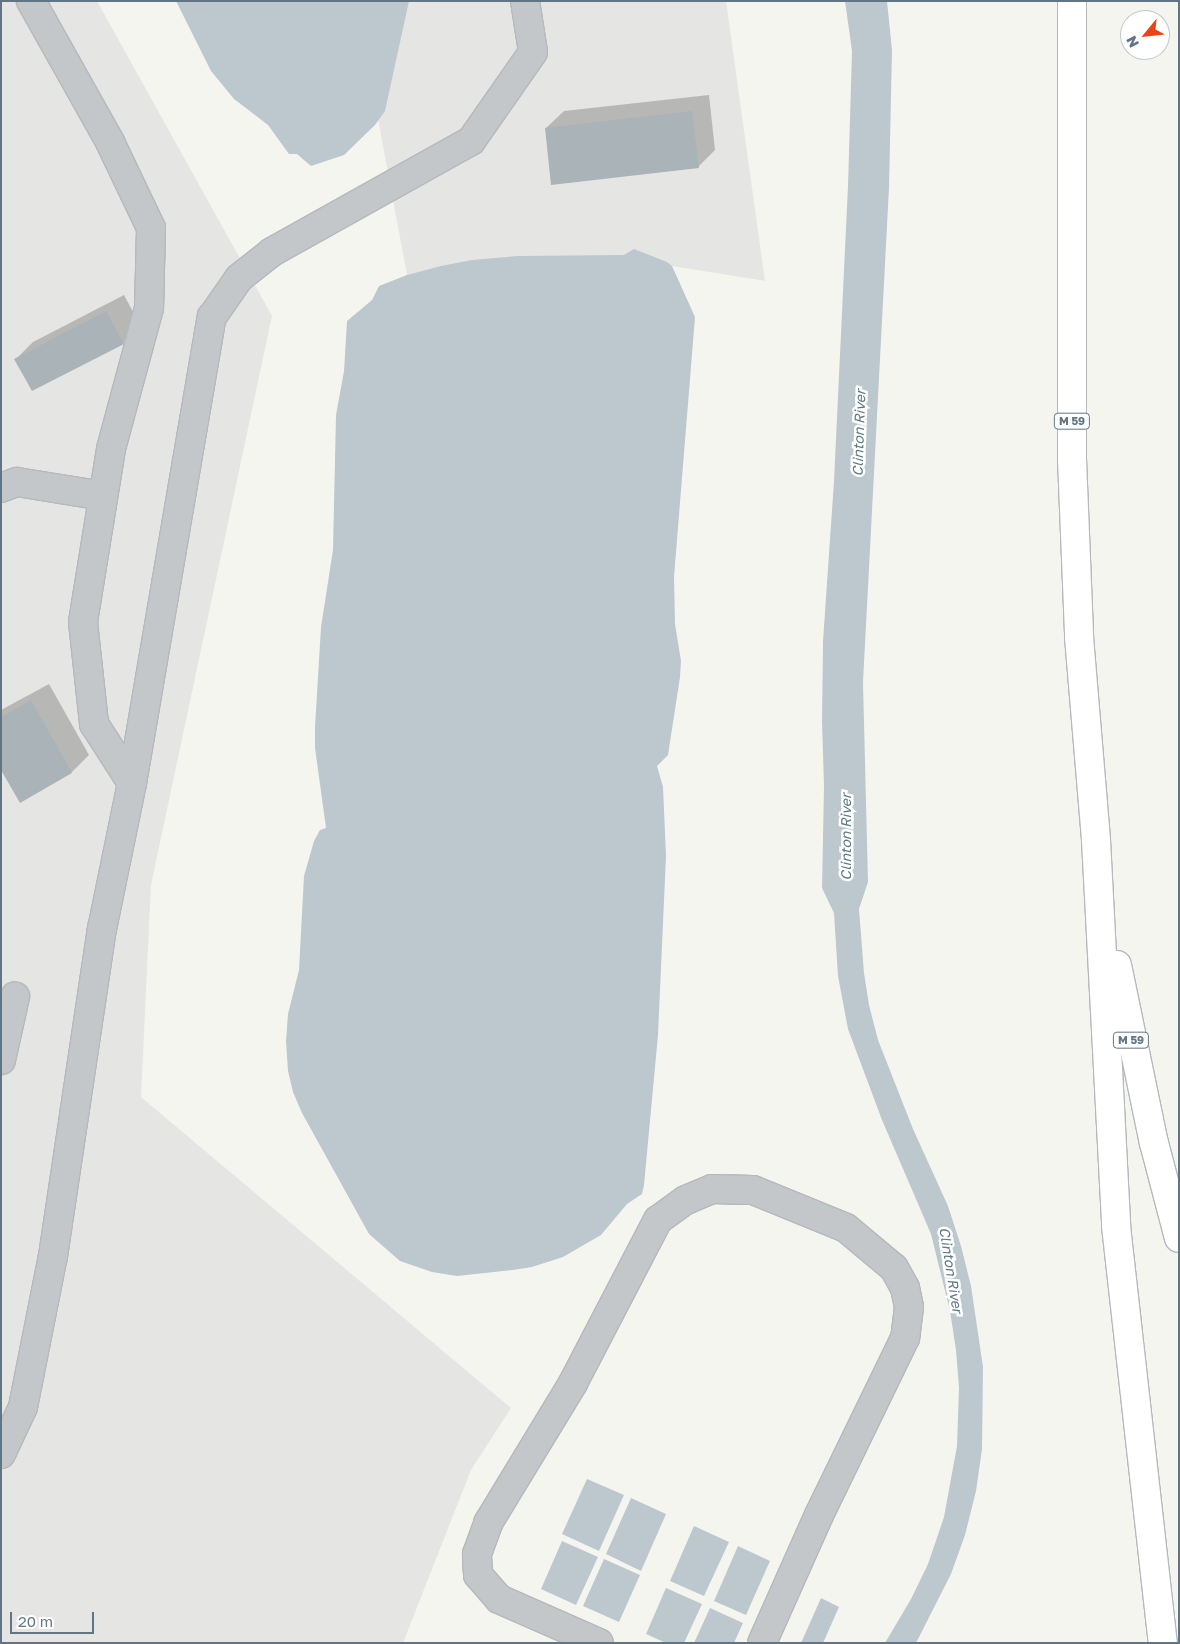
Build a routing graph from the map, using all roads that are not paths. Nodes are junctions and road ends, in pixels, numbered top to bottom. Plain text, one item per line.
1 (31, 1) edge
2 (525, 1) edge
3 (1072, 1) edge
4 (1, 488) edge
5 (103, 496) junction
6 (132, 783) junction
7 (1096, 840) junction
8 (15, 997) dead end
9 (1, 1060) edge
10 (1179, 1238) edge
11 (1, 1454) edge
12 (599, 1643) edge
13 (762, 1643) edge
14 (1163, 1643) edge

1 - 5 lane
2 - 6 lane
3 - 7 highway, M 59
4 - 5 lane
5 - 6 lane
6 - 11 lane
7 - 10 highway, M 59
7 - 14 highway
8 - 9 lane
12 - 13 lane

